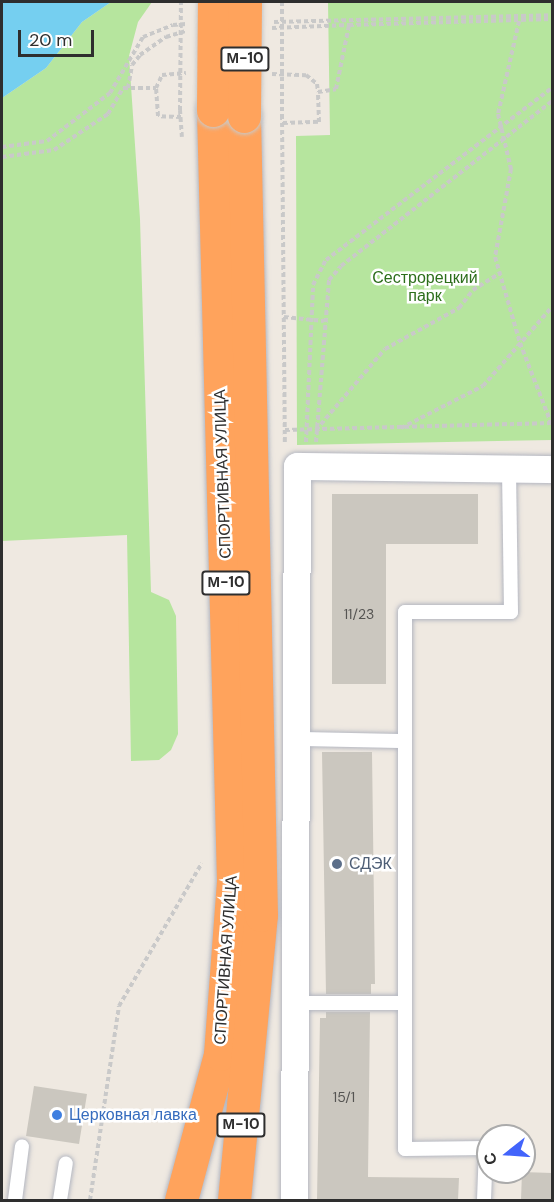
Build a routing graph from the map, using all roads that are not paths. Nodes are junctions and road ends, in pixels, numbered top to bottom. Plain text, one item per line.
1 (214, 2) edge
2 (245, 2) edge
3 (509, 468) junction
4 (552, 469) edge
5 (297, 739) junction
6 (405, 741) junction
7 (294, 1003) junction
8 (405, 1003) junction
9 (235, 1052) junction
10 (22, 1146) dead end
11 (66, 1163) dead end
12 (15, 1200) edge
13 (60, 1200) edge
14 (182, 1200) edge
15 (234, 1200) edge
16 (294, 1200) edge
17 (484, 1200) edge

1 - 9 highway, СПОРТИВНАЯ УЛИЦА / М-10, bridge
2 - 9 highway, СПОРТИВНАЯ УЛИЦА / М-10, bridge
3 - 4 street
3 - 5 street
3 - 6 lane
5 - 6 lane
5 - 7 street
6 - 8 lane
7 - 8 lane
7 - 16 street
8 - 17 lane
9 - 14 highway, М-10
9 - 15 highway, М-10
10 - 12 lane
11 - 13 lane

